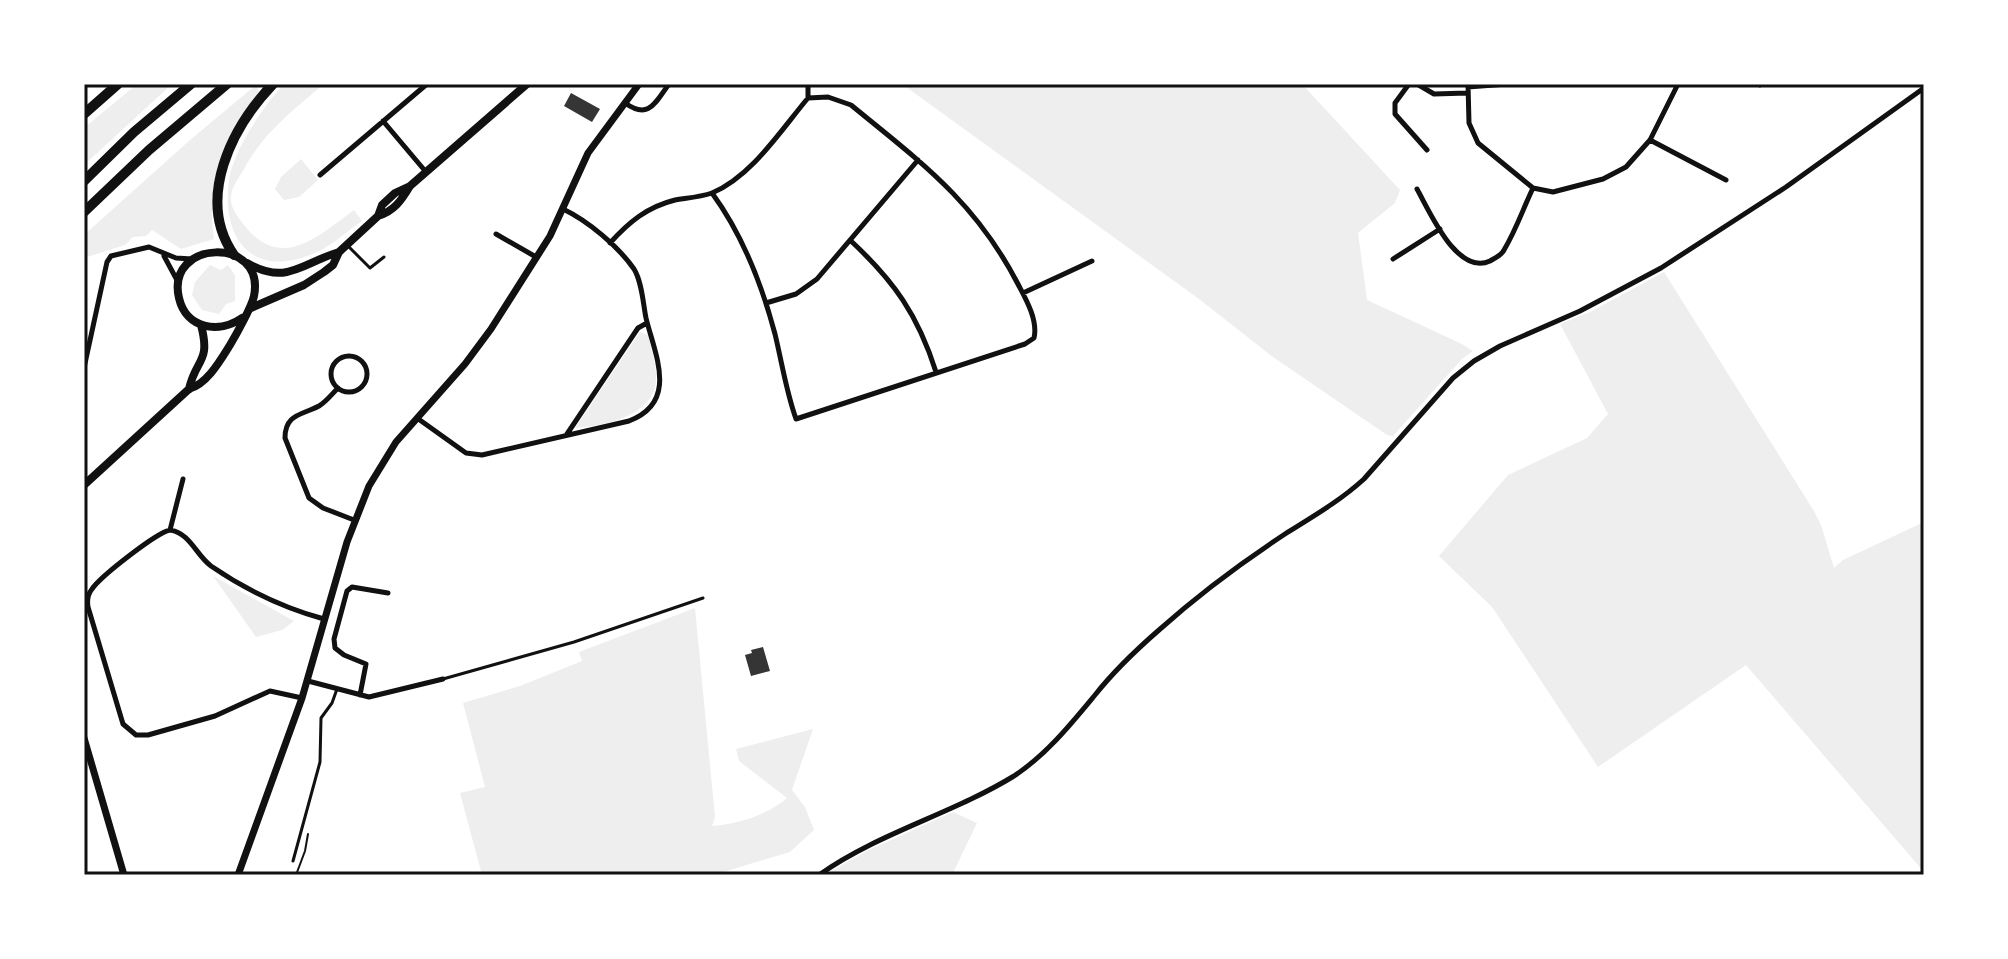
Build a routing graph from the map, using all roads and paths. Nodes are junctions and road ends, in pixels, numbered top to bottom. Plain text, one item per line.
1 (118, 84) edge
2 (191, 84) edge
3 (227, 84) edge
4 (273, 84) edge
5 (427, 84) edge
6 (527, 84) edge
7 (639, 84) edge
8 (669, 84) edge
9 (808, 84) edge
10 (1409, 84) edge
11 (1419, 84) edge
12 (1507, 84) edge
13 (1678, 84) edge
14 (1467, 88) edge
15 (1924, 88) edge
16 (808, 98) junction
17 (625, 103) junction
18 (84, 114) edge
19 (383, 121) junction
20 (1650, 140) junction
21 (1427, 150) dead end
22 (918, 160) junction
23 (426, 172) junction
24 (320, 175) dead end
25 (1726, 180) dead end
26 (84, 181) edge
27 (1533, 188) junction
28 (1417, 189) dead end
29 (712, 193) junction
30 (563, 209) junction
31 (84, 212) edge
32 (1440, 229) junction
33 (496, 234) dead end
34 (851, 241) junction
35 (610, 243) junction
36 (347, 245) junction
37 (339, 252) junction
38 (163, 254) junction
39 (384, 257) dead end
40 (537, 257) junction
41 (238, 258) junction
42 (193, 259) junction
43 (1393, 259) dead end
44 (1092, 261) dead end
45 (179, 283) junction
46 (1023, 293) junction
47 (766, 303) junction
48 (250, 309) junction
49 (242, 318) junction
50 (647, 323) junction
51 (201, 325) junction
52 (84, 368) edge
53 (936, 372) junction
54 (338, 388) junction
55 (189, 389) junction
56 (416, 418) junction
57 (567, 434) junction
58 (183, 479) dead end
59 (84, 485) edge
60 (354, 520) junction
61 (170, 530) junction
62 (388, 593) dead end
63 (703, 598) dead end
64 (324, 619) junction
65 (443, 679) joint
66 (308, 681) junction
67 (337, 689) junction
68 (360, 695) junction
69 (302, 698) junction
70 (84, 738) edge
71 (293, 861) dead end
72 (124, 875) edge
73 (238, 875) edge
74 (819, 875) edge

1 - 18 highway
2 - 26 highway
3 - 31 highway
4 - 41 highway
5 - 19 street
6 - 23 main road
7 - 17 street
8 - 17 street
9 - 16 street
10 - 21 street
11 - 14 street
12 - 14 street
13 - 20 street
14 - 27 street
15 - 74 street
16 - 22 street
16 - 29 street
17 - 30 street
19 - 23 street
19 - 24 street
20 - 25 street
20 - 27 street
22 - 34 street
22 - 46 street
23 - 36 main road
27 - 32 street
28 - 32 street
29 - 35 street
29 - 47 street
30 - 35 street
30 - 40 street
32 - 43 street
33 - 40 street
34 - 47 street
34 - 53 street
35 - 50 street
36 - 37 main road
36 - 39 lane
37 - 41 main road
37 - 48 main road
38 - 42 street
38 - 45 street
38 - 52 street
40 - 56 street
41 - 42 main road
41 - 48 main road
42 - 45 main road
44 - 46 street
45 - 51 main road
46 - 53 street
47 - 53 street
48 - 49 main road
49 - 51 main road
49 - 55 main road
50 - 57 street
50 - 57 street
51 - 55 main road
54 - 54 street
54 - 60 street
55 - 59 main road
56 - 57 street
56 - 60 street
58 - 61 street
60 - 64 street
61 - 64 street
61 - 69 street
62 - 68 street
63 - 65 lane
64 - 66 street
65 - 68 street
66 - 67 street
66 - 69 street
67 - 68 street
67 - 71 lane
69 - 73 street
70 - 72 street

